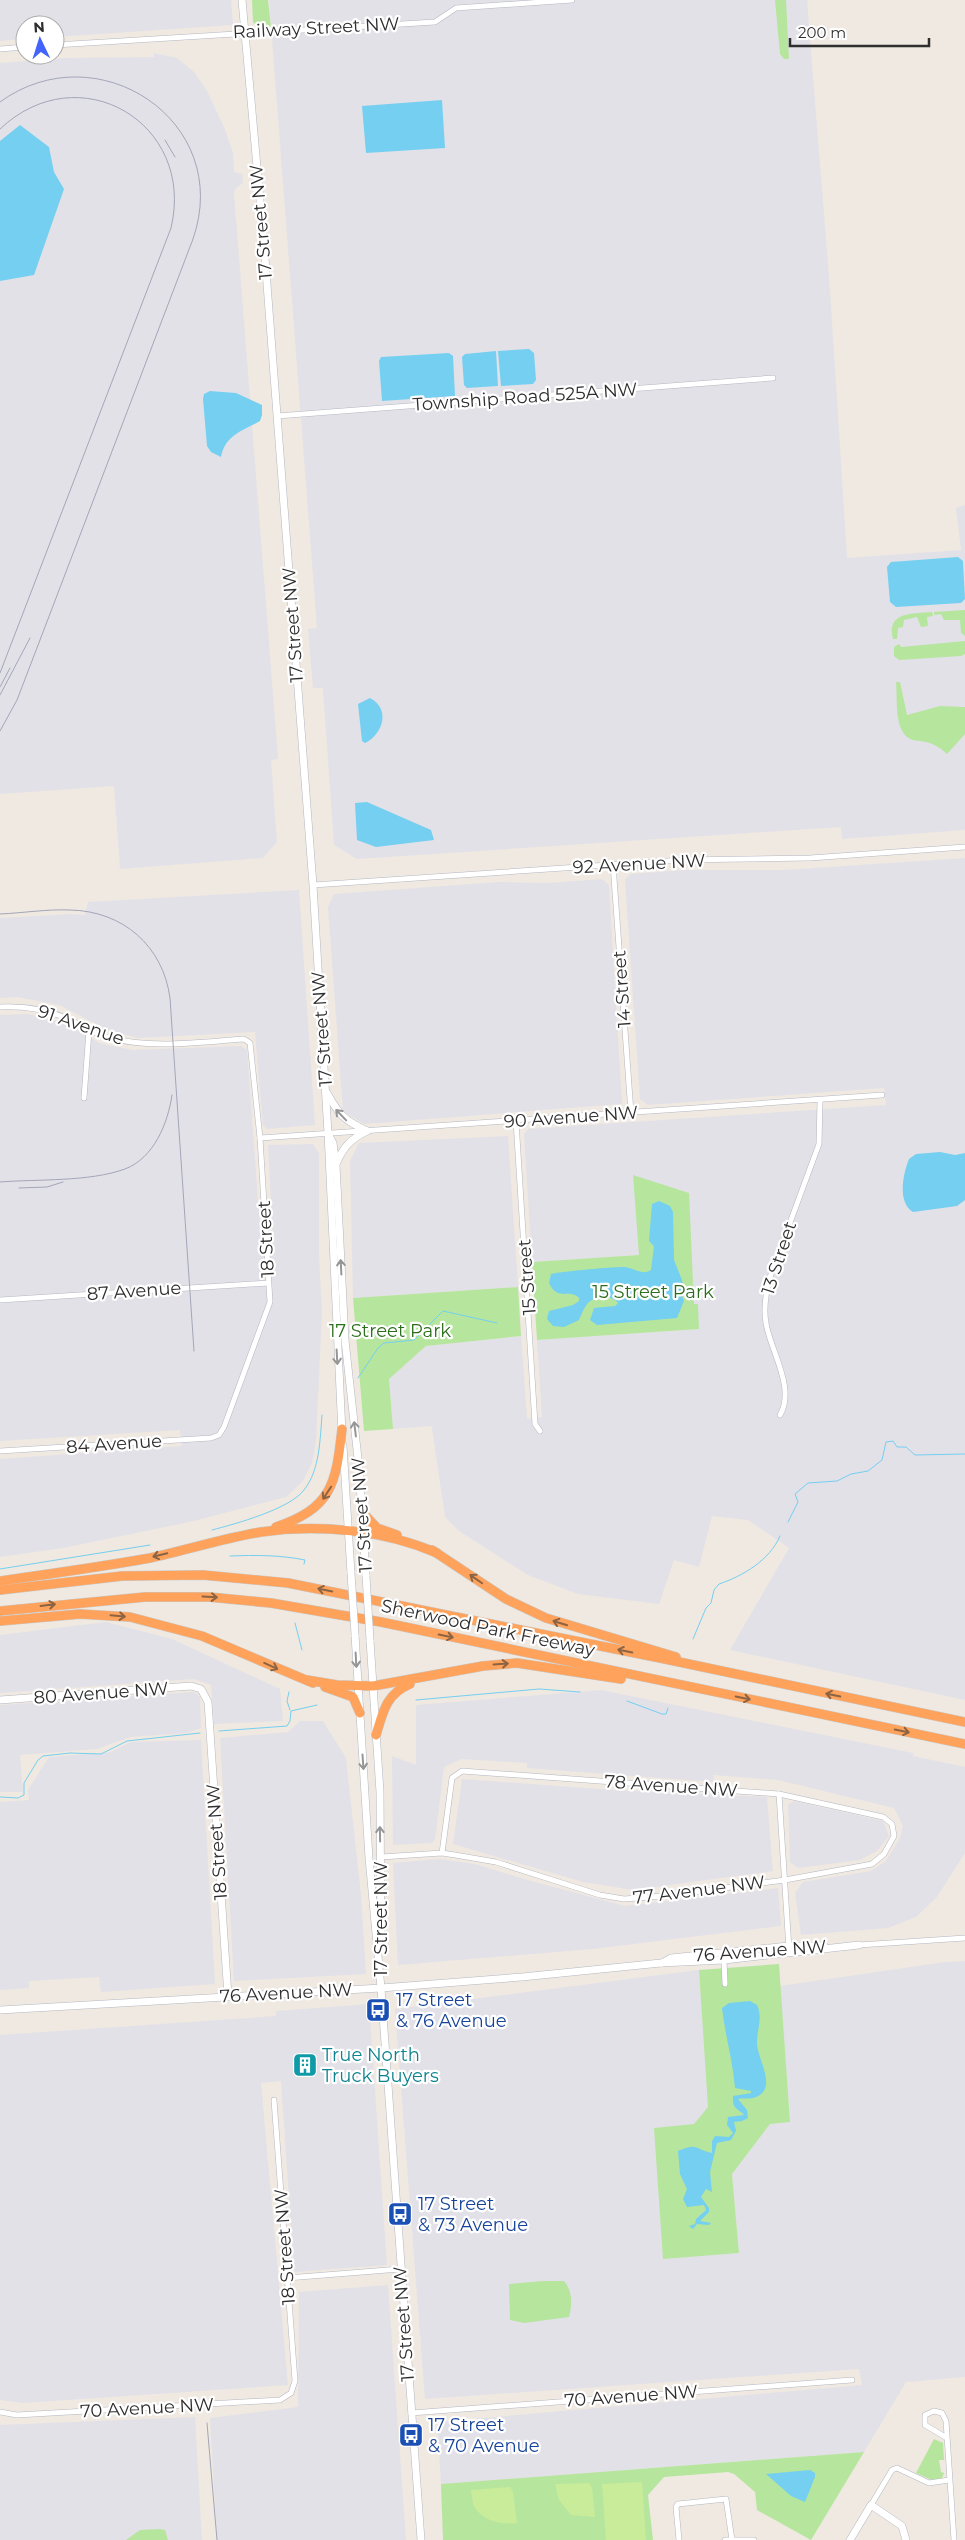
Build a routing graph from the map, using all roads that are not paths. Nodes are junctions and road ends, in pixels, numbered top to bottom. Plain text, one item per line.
1 (242, 0) edge
2 (572, 0) edge
3 (244, 32) junction
4 (65, 44) edge
5 (15, 48) edge
6 (0, 49) edge
7 (773, 378) dead end
8 (278, 416) junction
9 (965, 847) edge
10 (613, 864) junction
11 (313, 885) junction
12 (0, 1007) edge
13 (89, 1030) junction
14 (250, 1043) joint
15 (326, 1089) junction
16 (882, 1095) dead end
17 (84, 1098) dead end
18 (820, 1101) junction
19 (631, 1113) junction
20 (516, 1121) junction
21 (367, 1131) junction
22 (328, 1133) junction
23 (260, 1138) junction
24 (336, 1165) junction
25 (268, 1283) junction
26 (0, 1300) edge
27 (780, 1415) dead end
28 (224, 1427) joint
29 (342, 1429) junction
30 (540, 1431) dead end
31 (0, 1451) edge
32 (362, 1512) junction
33 (348, 1532) junction
34 (259, 1533) junction
35 (363, 1533) junction
36 (437, 1554) junction
37 (0, 1581) edge
38 (0, 1590) edge
39 (0, 1611) edge
40 (0, 1620) edge
41 (707, 1669) junction
42 (436, 1675) junction
43 (308, 1680) junction
44 (358, 1685) junction
45 (373, 1686) junction
46 (696, 1688) junction
47 (201, 1689) joint
48 (0, 1700) edge
49 (360, 1713) junction
50 (965, 1722) edge
51 (376, 1735) junction
52 (965, 1744) edge
53 (779, 1794) junction
54 (442, 1853) junction
55 (381, 1857) junction
56 (872, 1864) joint
57 (785, 1880) junction
58 (965, 1938) edge
59 (859, 1945) joint
60 (789, 1950) junction
61 (724, 1960) junction
62 (661, 1963) junction
63 (726, 1984) dead end
64 (381, 1988) junction
65 (228, 1996) junction
66 (0, 2010) edge
67 (274, 2100) dead end
68 (400, 2269) junction
69 (286, 2278) junction
70 (852, 2380) dead end
71 (291, 2393) joint
72 (0, 2412) edge
73 (411, 2413) junction
74 (947, 2438) junction
75 (949, 2480) junction
76 (871, 2505) junction
77 (421, 2540) edge
78 (679, 2540) edge
79 (725, 2540) edge
80 (732, 2540) edge
81 (754, 2540) edge
82 (850, 2540) edge
83 (906, 2540) edge
84 (954, 2540) edge

1 - 3 main road
2 - 3 street, Railway Street NW
3 - 4 street, Railway Street NW
3 - 8 main road, 17 Street NW
5 - 6 street
7 - 8 street, Township Road 525A NW
8 - 11 main road, 17 Street NW
9 - 10 street, 92 Avenue NW
10 - 11 street, 92 Avenue NW
10 - 19 street, 14 Street
11 - 15 main road, 17 Street NW
12 - 13 street, 91 Avenue
13 - 14 street, 91 Avenue
13 - 17 street
14 - 23 street, 18 Street
21 -> 15 main road
15 - 22 main road, 17 Street NW
16 - 18 street, 90 Avenue NW
18 - 19 street, 90 Avenue NW
18 - 27 street, 13 Street
19 - 20 street, 90 Avenue NW
20 - 21 street, 90 Avenue NW
20 - 30 street, 15 Street
21 - 22 street, 90 Avenue NW
21 - 24 main road
22 - 23 street, 90 Avenue NW
22 - 24 main road, 17 Street NW
22 -> 29 main road, 17 Street NW
23 - 25 street, 18 Street
32 -> 24 main road, 17 Street NW
25 - 26 street, 87 Avenue
25 - 28 street, 18 Street
28 - 31 street, 84 Avenue
29 - 33 main road, 17 Street NW
29 -> 34 highway
32 - 35 main road, 17 Street NW
32 - 36 highway
33 - 34 highway
33 - 35 highway
33 -> 44 main road, 17 Street NW, bridge
34 -> 37 highway
35 - 36 highway
35 - 45 main road, 17 Street NW, bridge
41 -> 36 highway
41 -> 38 highway, Sherwood Park Freeway
39 -> 46 highway, Sherwood Park Freeway
40 -> 43 highway
50 -> 41 highway, Sherwood Park Freeway
42 - 45 highway
42 -> 46 highway
42 - 51 highway
43 - 44 highway
43 - 49 highway
44 - 45 highway
44 - 49 main road, 17 Street NW
45 - 51 main road, 17 Street NW
46 -> 52 highway, Sherwood Park Freeway
47 - 48 main road, 80 Avenue NW
47 - 65 main road, 18 Street NW
49 -> 64 main road, 17 Street NW
55 -> 51 main road, 17 Street NW
53 - 54 street, 78 Avenue NW
53 - 56 street, 78 Avenue NW
53 - 57 street
54 - 55 street, 77 Avenue NW
54 - 57 street, 77 Avenue NW
55 - 64 main road, 17 Street NW
56 - 57 street, 77 Avenue NW
57 - 60 street
58 - 59 street, 76 Avenue NW
59 - 60 main road, 76 Avenue NW
60 - 61 main road, 76 Avenue NW
60 - 62 main road, 76 Avenue NW
61 - 62 main road, 76 Avenue NW
61 - 63 street
62 - 64 main road, 76 Avenue NW
64 - 65 main road, 76 Avenue NW
64 - 68 main road, 17 Street NW
65 - 66 main road, 76 Avenue NW
67 - 69 street, 18 Street NW
68 - 69 street
68 - 73 main road, 17 Street NW
69 - 71 street, 18 Street NW
70 - 73 street, 70 Avenue NW
71 - 72 street, 70 Avenue NW
73 - 77 main road, 17 Street NW
74 - 74 street
74 - 75 street
75 - 76 street
75 - 84 street
76 - 82 main road
76 - 83 main road
78 - 80 street
79 - 80 street
80 - 81 street

